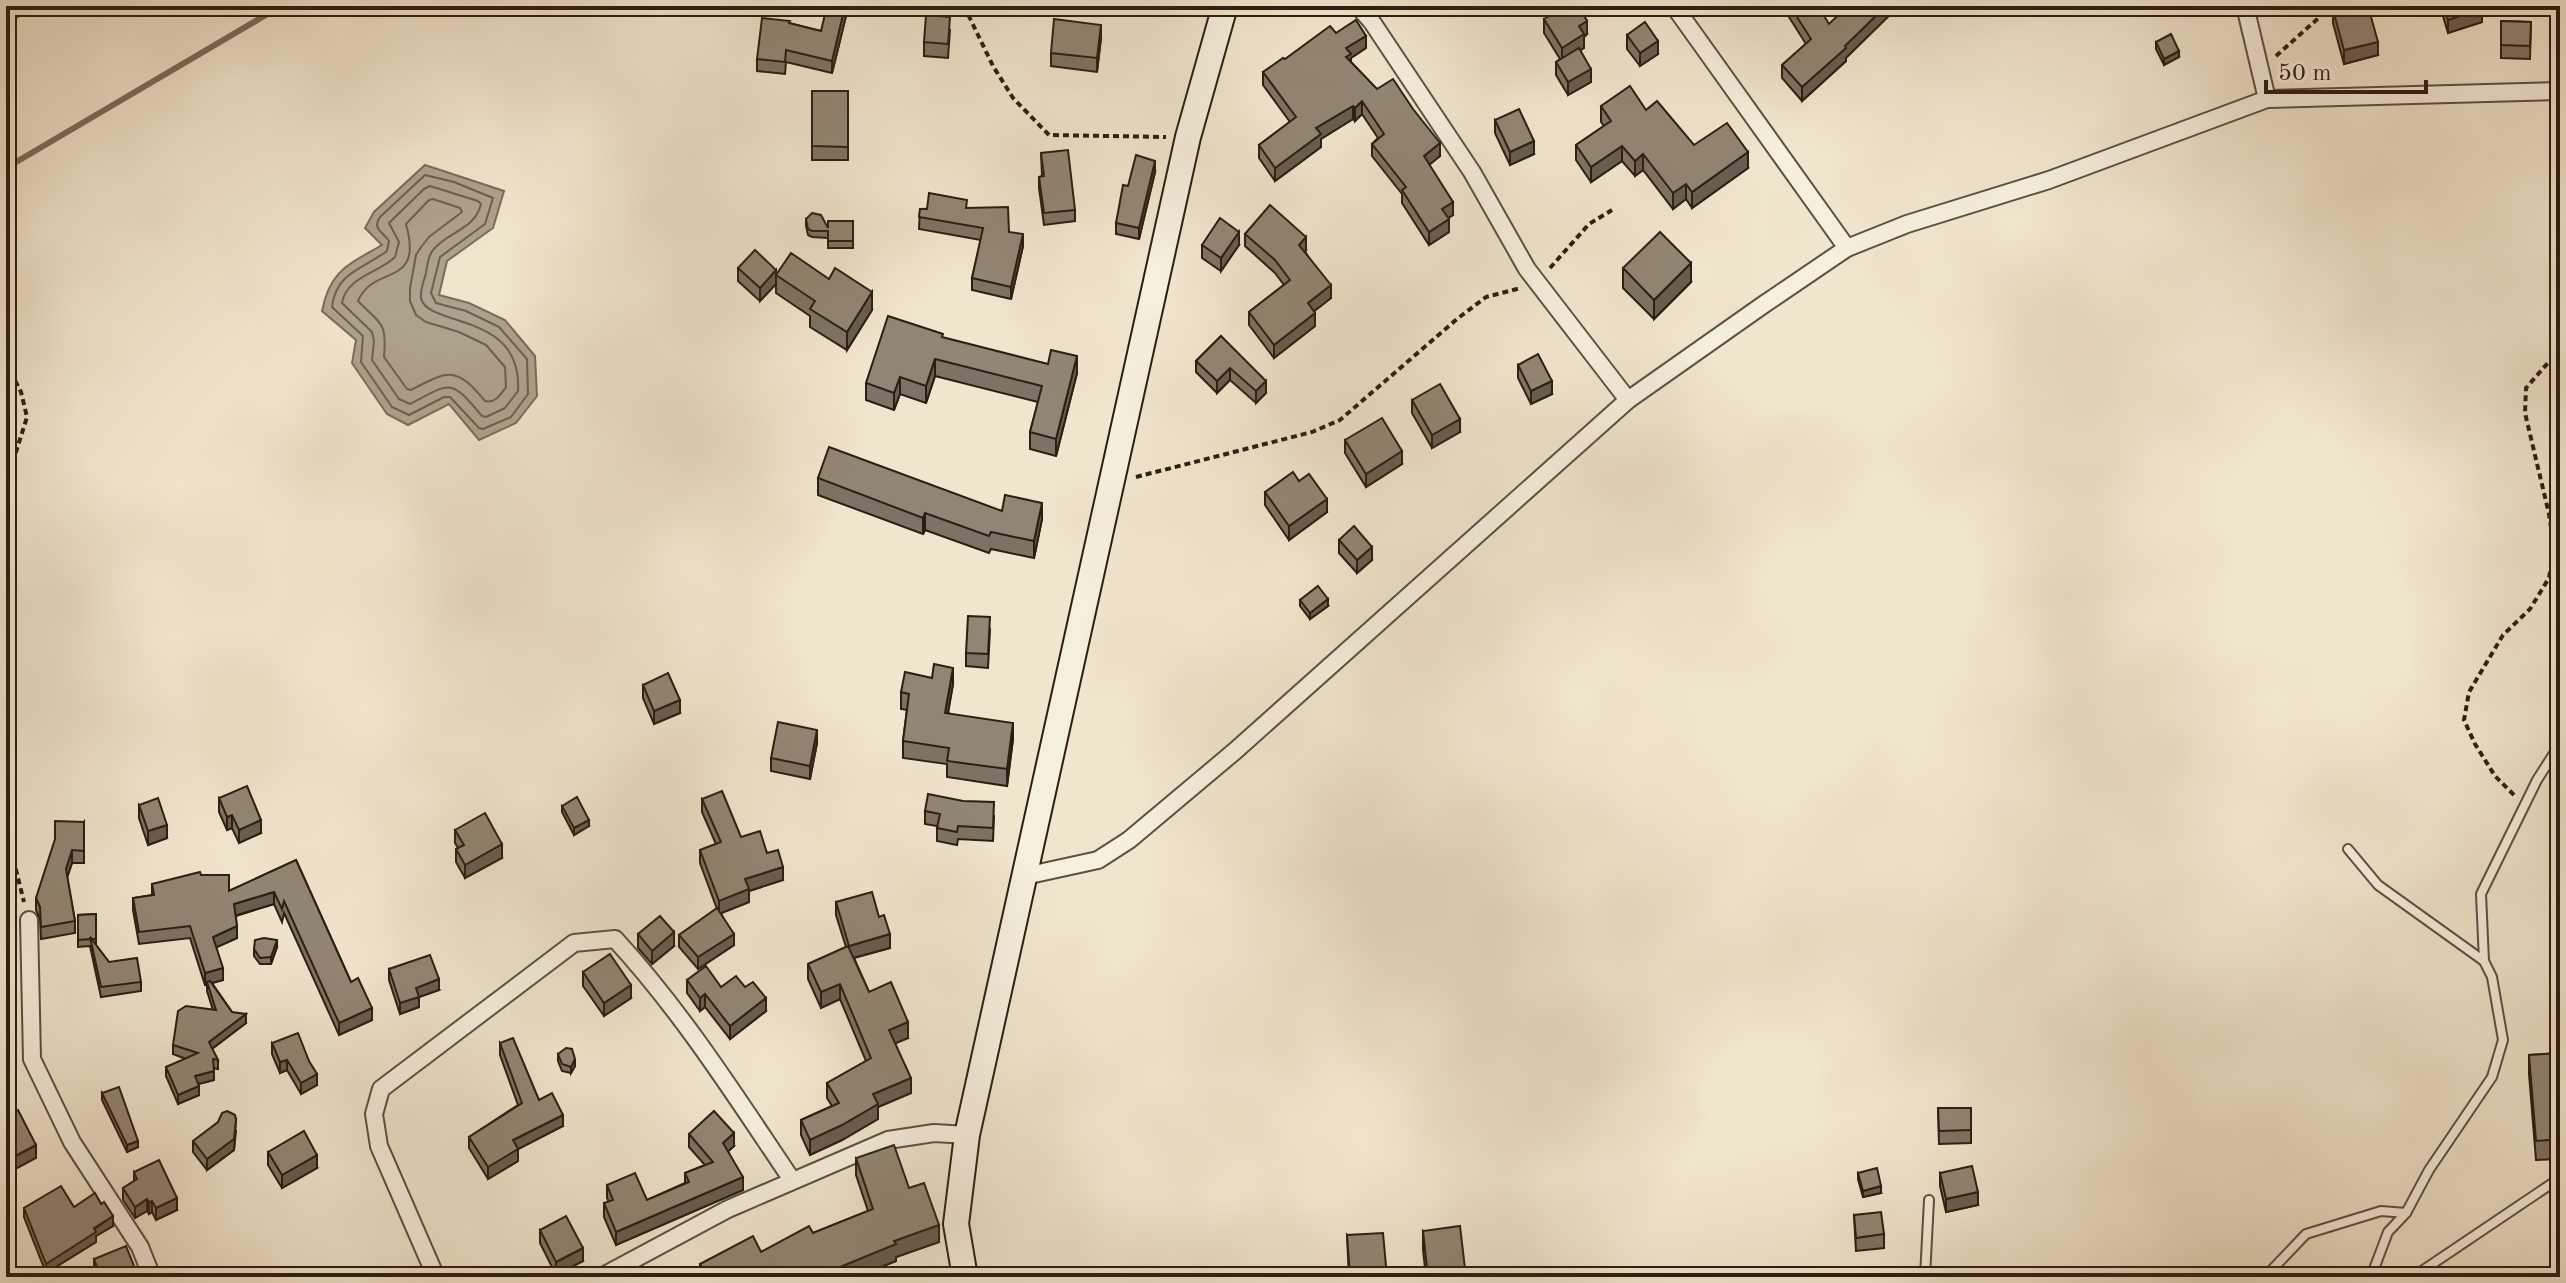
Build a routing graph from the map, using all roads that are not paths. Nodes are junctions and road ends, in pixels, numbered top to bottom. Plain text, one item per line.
1 (1225, 6) edge
2 (1358, 6) edge
3 (1674, 6) edge
4 (2245, 6) edge
5 (2560, 91) edge
6 (2267, 99) junction
7 (1847, 248) junction
8 (1628, 400) junction
9 (2560, 744) edge
10 (2348, 849) dead end
11 (1025, 876) junction
12 (29, 920) road end
13 (2484, 961) junction
14 (967, 1135) junction
15 (2560, 1178) edge
16 (792, 1180) junction
17 (1929, 1200) dead end
18 (2406, 1213) junction
19 (152, 1277) edge
20 (436, 1277) edge
21 (601, 1277) edge
22 (965, 1277) edge
23 (1925, 1277) edge
24 (2265, 1277) edge
25 (2371, 1277) edge
26 (2413, 1277) edge
27 (2447, 1277) edge
28 (2458, 1277) edge

1 - 11 main road
2 - 8 street
3 - 7 street
4 - 6 street
5 - 6 street
6 - 7 street
7 - 8 street
8 - 11 street
9 - 13 lane
10 - 13 lane
11 - 14 main road
12 - 19 street
13 - 18 lane
14 - 16 street
14 - 22 main road
15 - 26 lane
16 - 20 street
16 - 21 street
17 - 23 lane
18 - 24 lane
18 - 25 lane
27 - 28 lane

